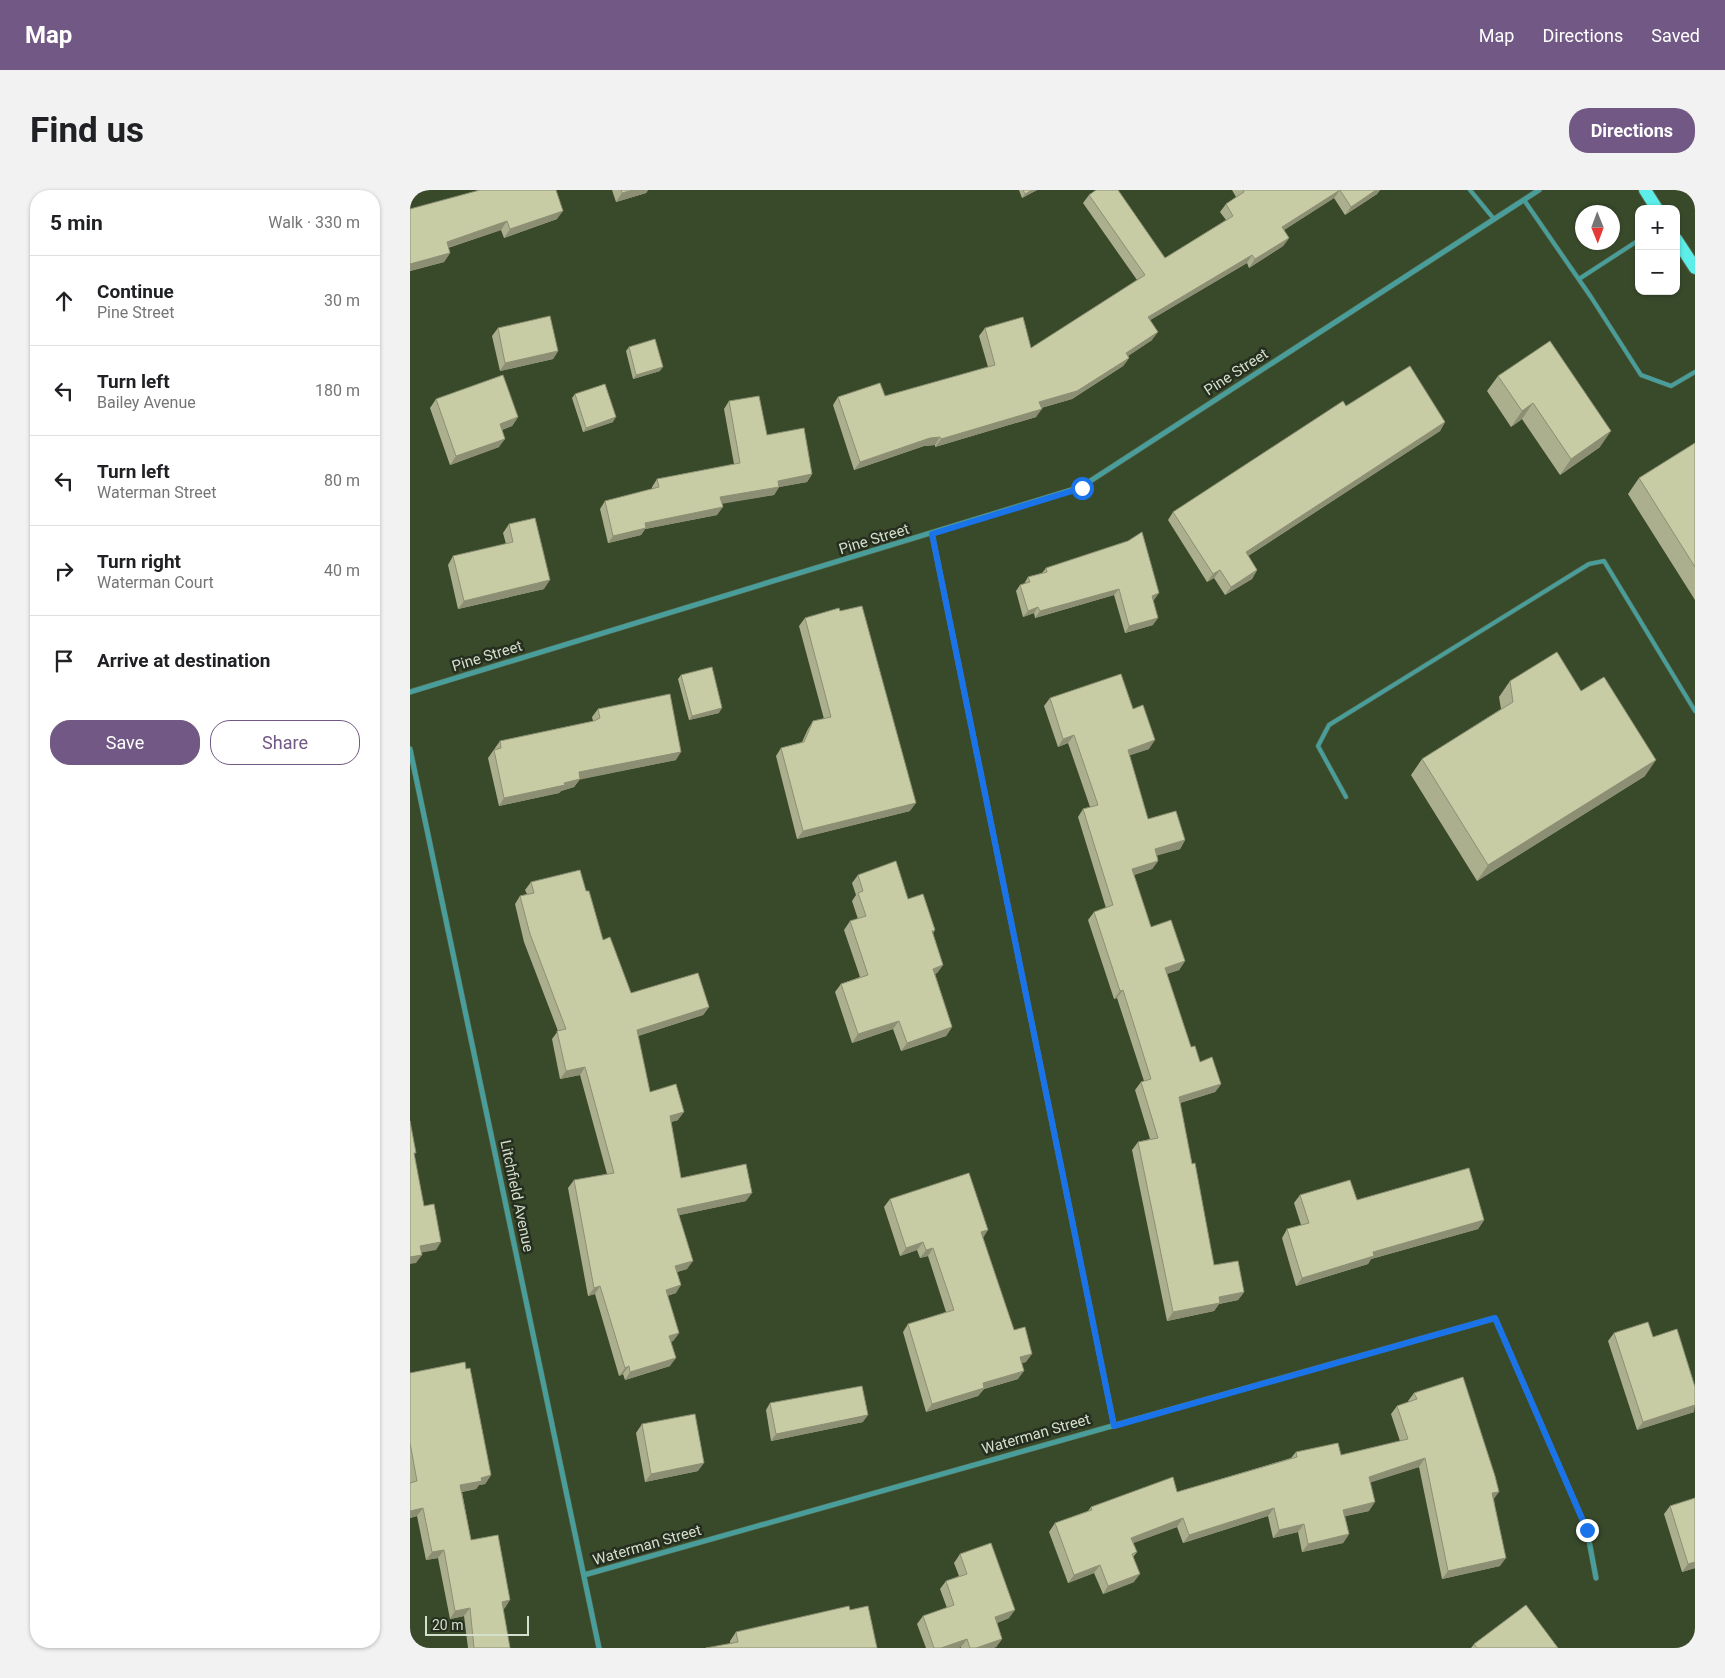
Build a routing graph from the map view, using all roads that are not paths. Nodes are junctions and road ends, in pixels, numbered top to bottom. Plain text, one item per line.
1 (1470, 190) edge
2 (1539, 190) edge
3 (1645, 190) edge
4 (1524, 200) junction
5 (1654, 205) edge
6 (1494, 219) junction
7 (1635, 243) edge
8 (1680, 245) edge
9 (1695, 268) edge
10 (1578, 279) junction
11 (1695, 372) edge
12 (932, 534) junction
13 (410, 692) edge
14 (1695, 711) edge
15 (410, 749) edge
16 (1346, 798) dead end
17 (1114, 1426) junction
18 (584, 1575) junction
19 (1596, 1578) dead end
20 (599, 1648) edge

1 - 6 lane
2 - 4 street, Pine Street
3 - 5 main road
4 - 6 street, Pine Street
4 - 10 lane
6 - 12 street, Pine Street
7 - 10 lane
8 - 9 main road
10 - 11 lane
12 - 13 street, Pine Street
12 - 17 street
14 - 16 lane
15 - 18 street, Litchfield Avenue
17 - 18 street, Waterman Street
17 - 19 street, Waterman Street
18 - 20 street, Litchfield Avenue

